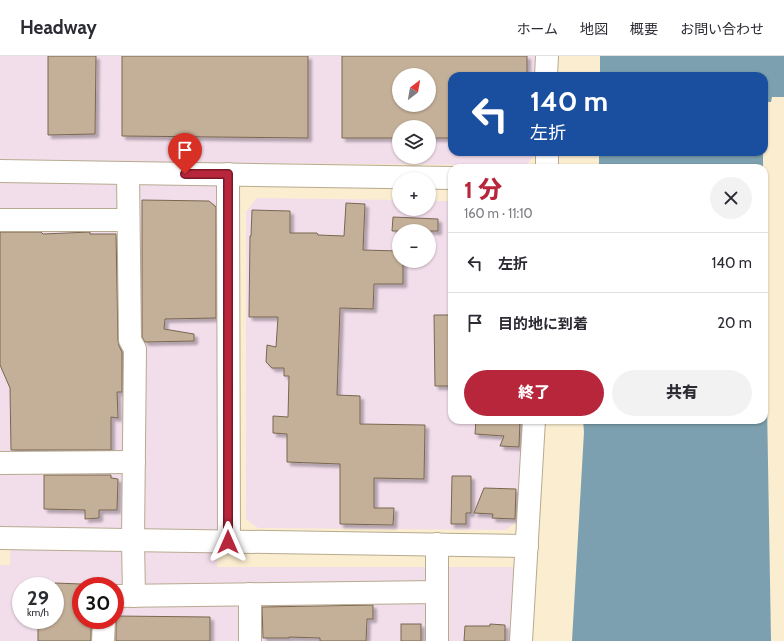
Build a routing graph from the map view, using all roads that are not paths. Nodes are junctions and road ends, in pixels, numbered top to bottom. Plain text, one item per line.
1 (547, 56) edge
2 (546, 72) edge
3 (0, 172) edge
4 (128, 173) junction
5 (228, 174) junction
6 (448, 178) edge
7 (0, 220) edge
8 (128, 220) junction
9 (534, 424) edge
10 (134, 462) junction
11 (0, 463) edge
12 (0, 538) edge
13 (133, 540) junction
14 (228, 542) junction
15 (437, 544) junction
16 (527, 546) junction
17 (437, 592) junction
18 (250, 594) junction
19 (124, 596) edge
20 (104, 629) edge
21 (103, 641) edge
22 (250, 641) edge
23 (437, 641) edge
24 (521, 641) edge

1 - 2 street
3 - 4 street
4 - 5 street
4 - 8 street
5 - 6 street
5 - 14 street
7 - 8 street
8 - 10 street
9 - 16 street
10 - 11 street
10 - 13 street
12 - 13 street
13 - 14 street
13 - 19 street
14 - 15 street
15 - 16 street
15 - 17 street
16 - 24 street
17 - 18 street
17 - 23 street
18 - 19 street
18 - 22 street
20 - 21 street

